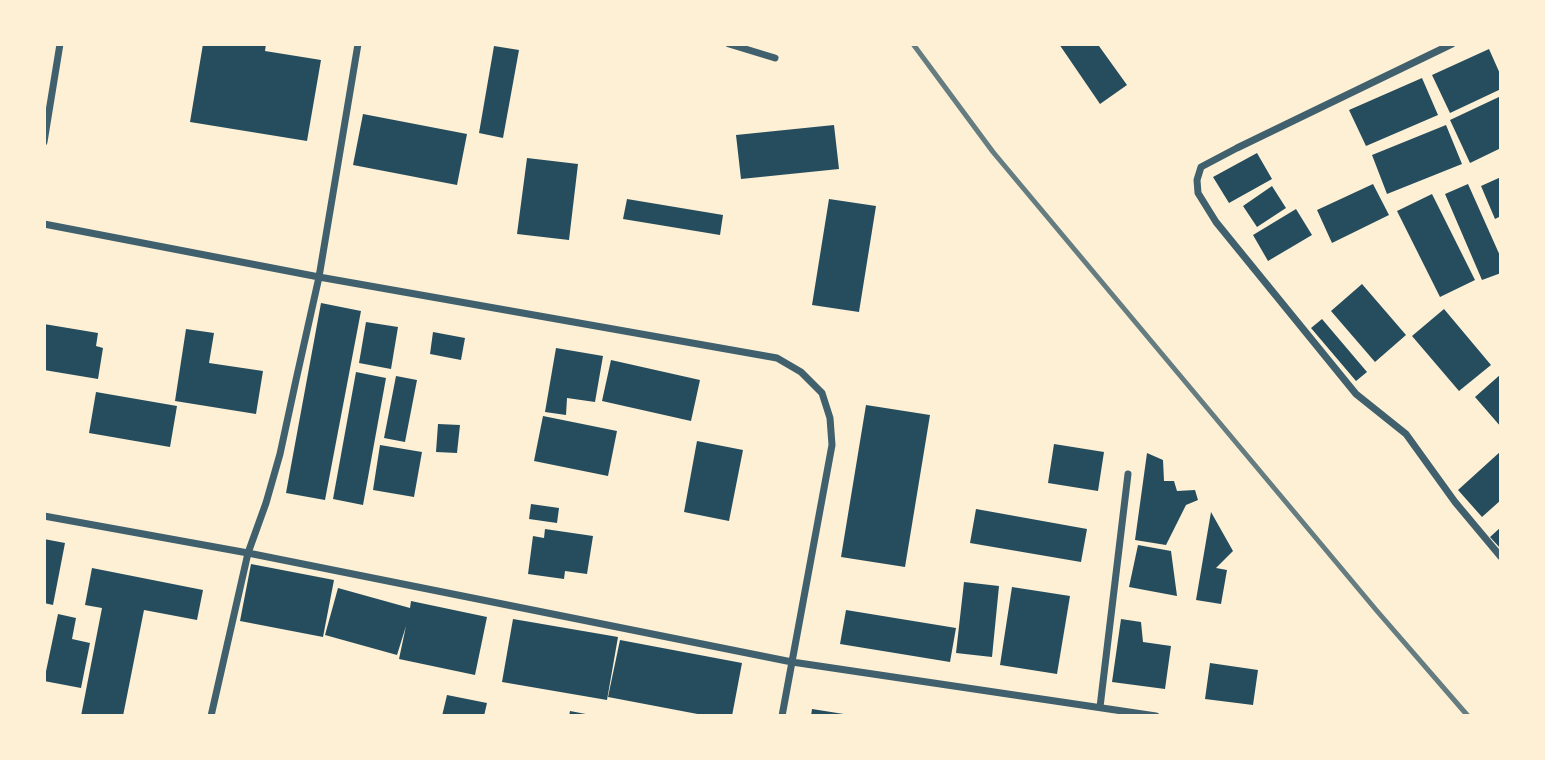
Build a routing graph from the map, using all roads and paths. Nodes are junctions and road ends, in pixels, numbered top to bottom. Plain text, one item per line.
1 (60, 44) edge
2 (358, 44) edge
3 (729, 44) edge
4 (1452, 44) edge
5 (775, 58) dead end
6 (44, 142) edge
7 (44, 224) edge
8 (319, 276) junction
9 (1128, 474) dead end
10 (44, 516) edge
11 (248, 553) junction
12 (1501, 557) edge
13 (792, 662) junction
14 (1100, 707) junction
15 (211, 716) edge
16 (782, 716) edge
17 (1156, 716) edge

1 - 6 street
2 - 8 street
3 - 5 street
4 - 12 street
7 - 8 street
8 - 11 street
8 - 13 street
9 - 14 street
10 - 11 street
11 - 13 street
11 - 15 street
13 - 14 street
13 - 16 street
14 - 17 street

